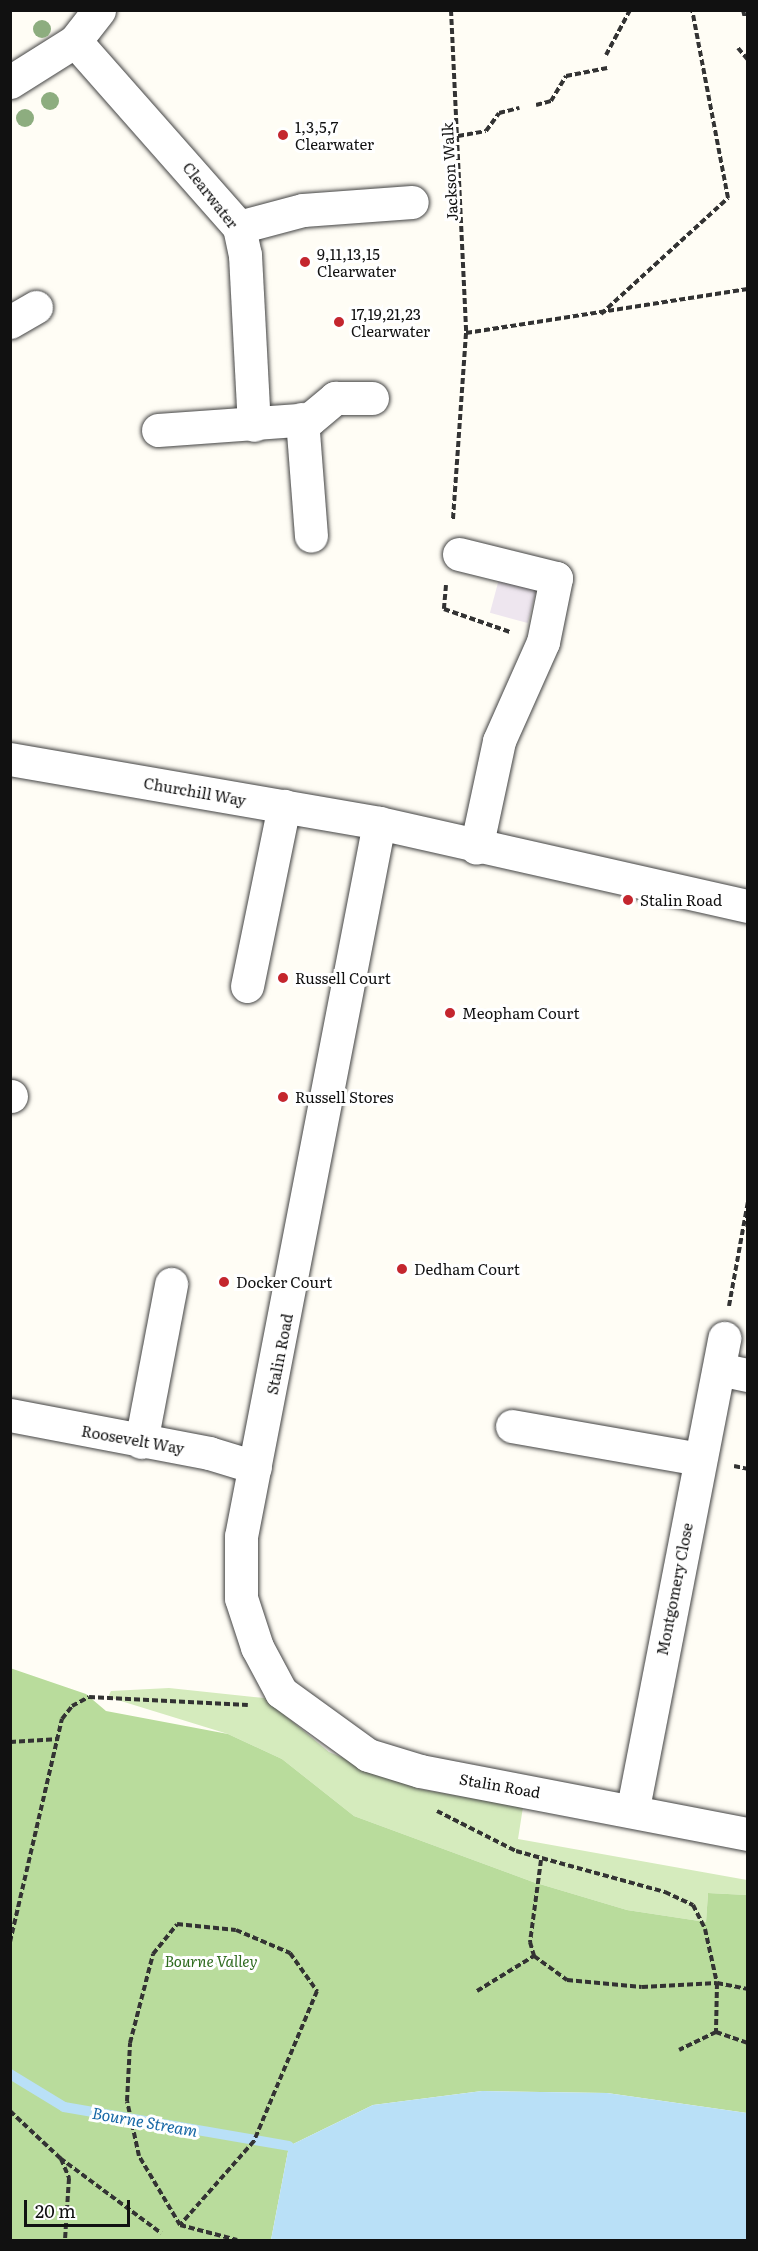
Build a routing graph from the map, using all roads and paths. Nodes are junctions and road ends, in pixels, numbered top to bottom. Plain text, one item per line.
1 (99, 10) edge
2 (451, 10) edge
3 (630, 10) edge
4 (692, 10) edge
5 (743, 10) edge
6 (745, 18) dead end
7 (75, 41) junction
8 (738, 48) dead end
9 (606, 55) dead end
10 (747, 60) edge
11 (607, 68) dead end
12 (10, 82) edge
13 (536, 105) dead end
14 (519, 108) dead end
15 (458, 136) junction
16 (411, 202) dead end
17 (239, 227) junction
18 (747, 289) edge
19 (601, 314) junction
20 (466, 333) junction
21 (372, 398) dead end
22 (306, 419) junction
23 (254, 424) junction
24 (158, 430) dead end
25 (311, 536) dead end
26 (453, 555) junction
27 (543, 642) junction
28 (10, 759) edge
29 (284, 806) junction
30 (379, 823) junction
31 (476, 848) junction
32 (747, 906) edge
33 (247, 986) dead end
34 (747, 1201) edge
35 (171, 1284) dead end
36 (730, 1361) edge
37 (10, 1415) edge
38 (512, 1426) dead end
39 (141, 1442) junction
40 (699, 1459) junction
41 (255, 1467) junction
42 (256, 1705) dead end
43 (59, 1738) junction
44 (10, 1742) edge
45 (633, 1808) junction
46 (747, 1834) edge
47 (10, 1942) edge
48 (534, 1956) junction
49 (717, 1983) junction
50 (747, 1989) edge
51 (477, 1991) dead end
52 (716, 2032) junction
53 (747, 2043) edge
54 (679, 2050) dead end
55 (10, 2110) edge
56 (60, 2158) junction
57 (180, 2225) junction
58 (161, 2234) dead end
59 (65, 2241) edge
60 (237, 2241) edge

1 - 7 street
2 - 15 path, Jackson Walk
3 - 9 path
4 - 19 path
5 - 6 path
7 - 12 street
7 - 17 street, Clearwater
8 - 10 path
11 - 13 path
14 - 15 path
15 - 20 path, Jackson Walk
16 - 17 street
17 - 23 street, Clearwater
18 - 19 path
19 - 20 path
20 - 26 path, Jackson Walk
21 - 22 street
22 - 23 street
22 - 25 street
23 - 24 street
26 - 27 path, Jackson Walk
26 - 27 street
27 - 31 street
28 - 29 street, Churchill Way
29 - 30 street, Churchill Way
29 - 33 street
30 - 31 street
30 - 41 street, Stalin Road
31 - 32 street
34 - 36 path
35 - 39 street
36 - 40 street, Montgomery Close
37 - 39 street, Roosevelt Way
38 - 40 street
39 - 41 street, Roosevelt Way
40 - 45 street, Montgomery Close
41 - 45 street, Stalin Road
42 - 43 path
43 - 44 path
43 - 47 path
45 - 46 street, Stalin Road
48 - 49 path
48 - 49 path
48 - 51 path
49 - 50 path
49 - 52 path
52 - 53 path
52 - 54 path
55 - 56 path
56 - 58 path
56 - 59 path
57 - 57 path
57 - 60 path

